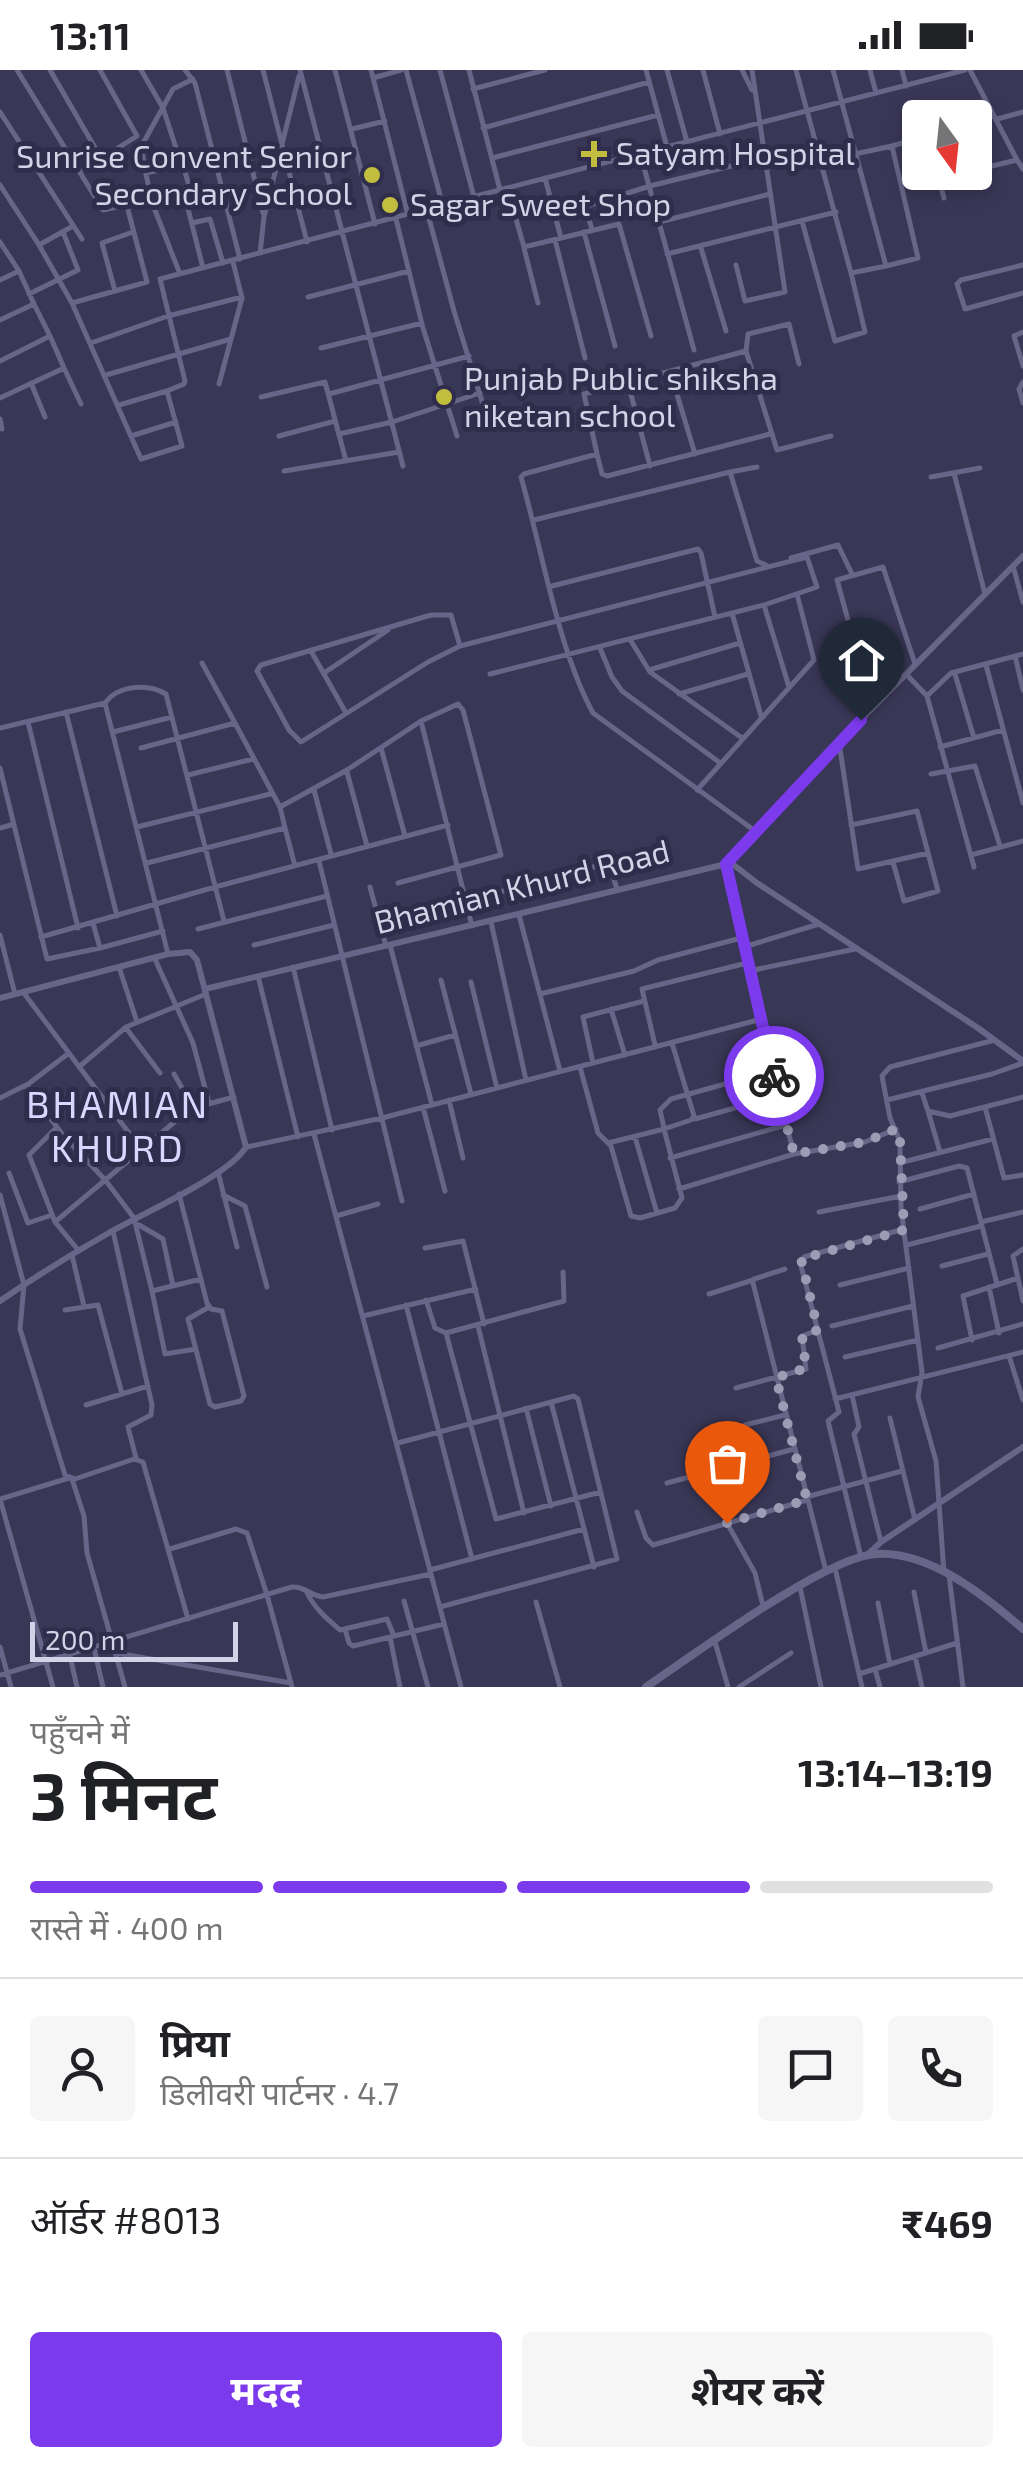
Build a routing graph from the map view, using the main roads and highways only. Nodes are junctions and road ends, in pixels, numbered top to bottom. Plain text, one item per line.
1 (1023, 1629) edge
2 (646, 1687) edge

1 - 2 main road

